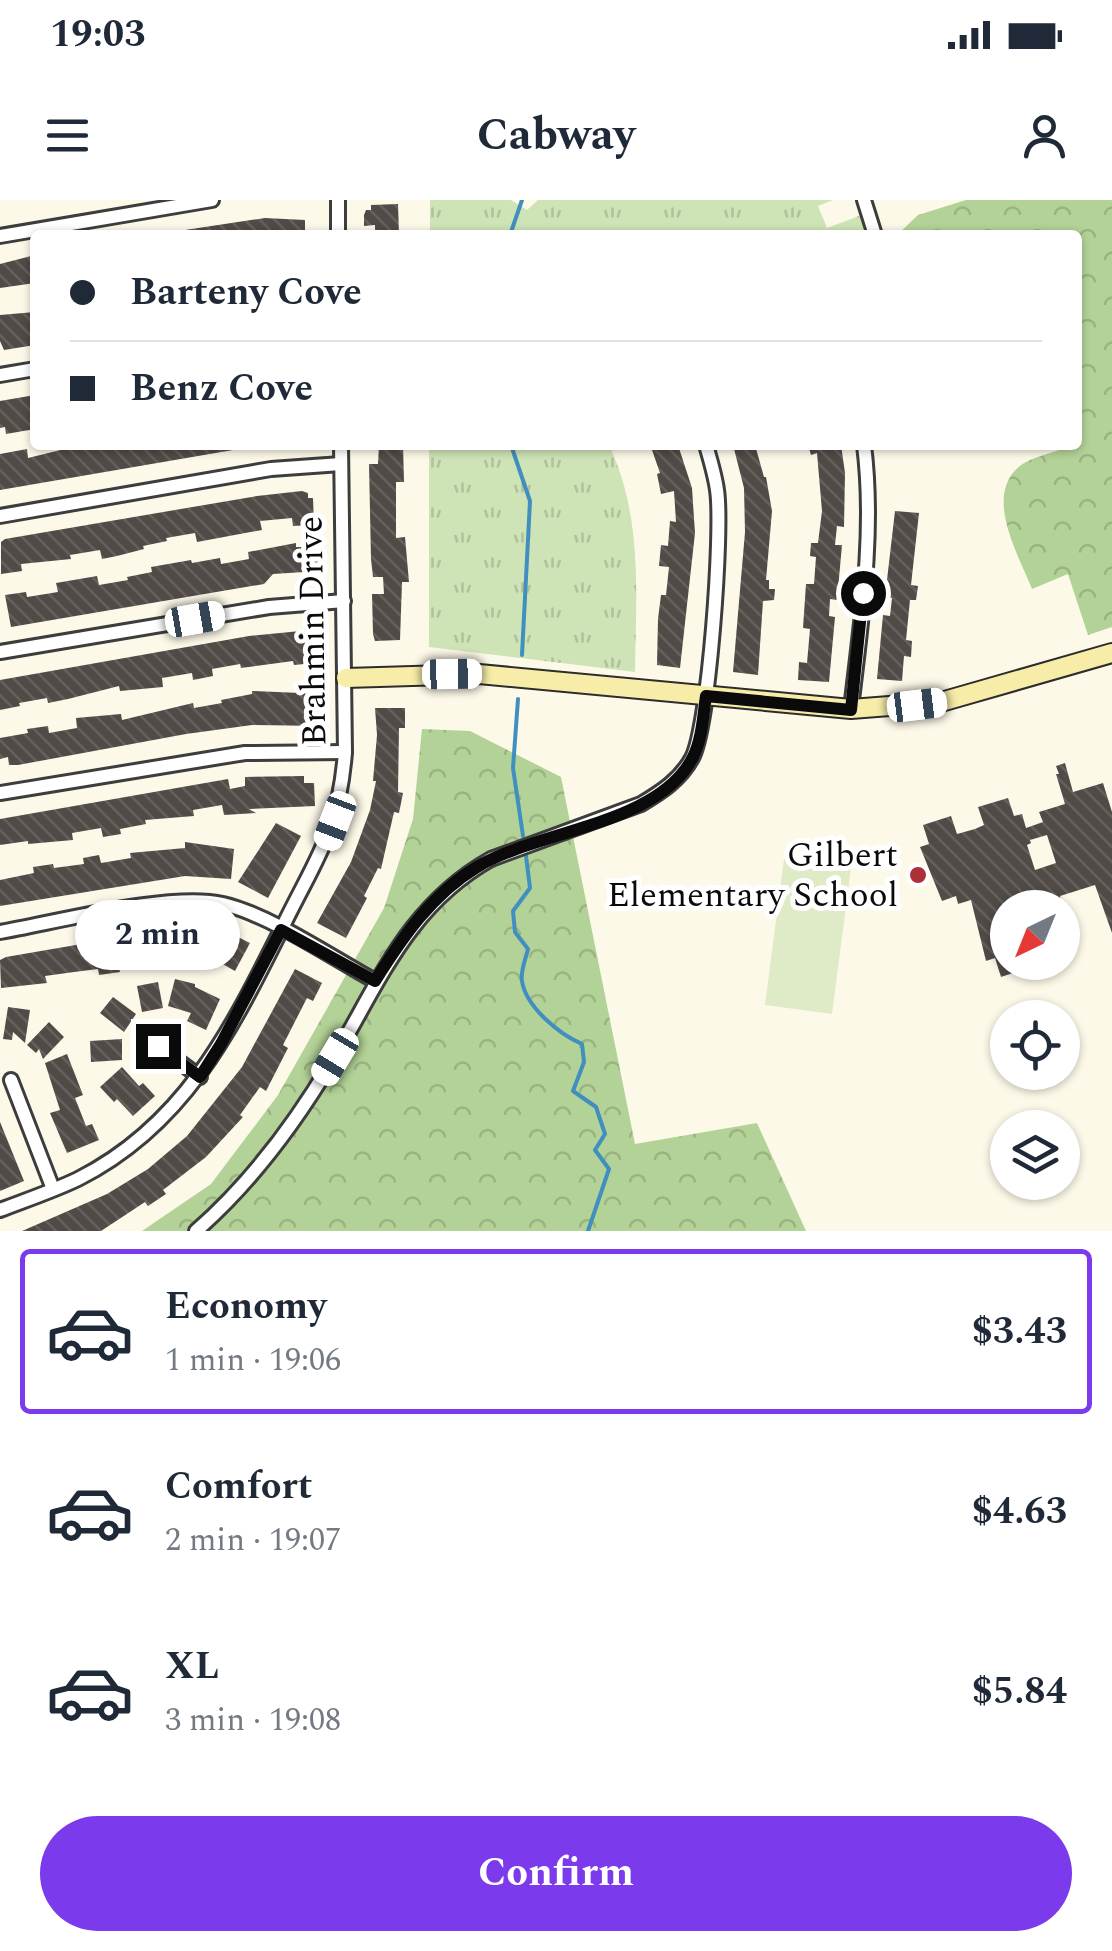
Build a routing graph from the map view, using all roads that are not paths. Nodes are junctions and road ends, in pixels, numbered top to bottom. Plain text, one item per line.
1 (212, 200) edge
2 (338, 200) edge
3 (864, 200) edge
4 (35, 230) edge
5 (338, 230) edge
6 (873, 230) edge
7 (30, 231) edge
8 (0, 236) edge
9 (30, 370) edge
10 (0, 375) edge
11 (341, 450) edge
12 (707, 450) edge
13 (865, 450) edge
14 (341, 464) junction
15 (0, 516) edge
16 (344, 602) junction
17 (0, 652) edge
18 (1112, 653) edge
19 (346, 678) junction
20 (706, 696) junction
21 (851, 710) junction
22 (345, 752) junction
23 (0, 792) edge
24 (281, 930) junction
25 (0, 932) edge
26 (375, 981) junction
27 (158, 1046) dead end
28 (200, 1077) junction
29 (10, 1080) dead end
30 (53, 1190) junction
31 (0, 1210) edge
32 (196, 1231) edge

1 - 4 street
2 - 5 street
3 - 6 street
7 - 8 street
9 - 10 street
11 - 14 street, Brahmin Drive
12 - 20 street
13 - 21 street
14 - 15 street
14 - 16 street, Brahmin Drive
16 - 17 street
16 - 19 street, Brahmin Drive
18 - 21 street
19 - 20 street
19 - 22 street, Brahmin Drive
20 - 21 street
20 - 26 street
22 - 23 street
22 - 24 street, Brahmin Drive
24 - 25 street
24 - 26 street
24 - 28 street, Brahmin Drive
26 - 32 street
27 - 28 street
28 - 30 street, Brahmin Drive
29 - 30 street
30 - 31 street, Brahmin Drive

